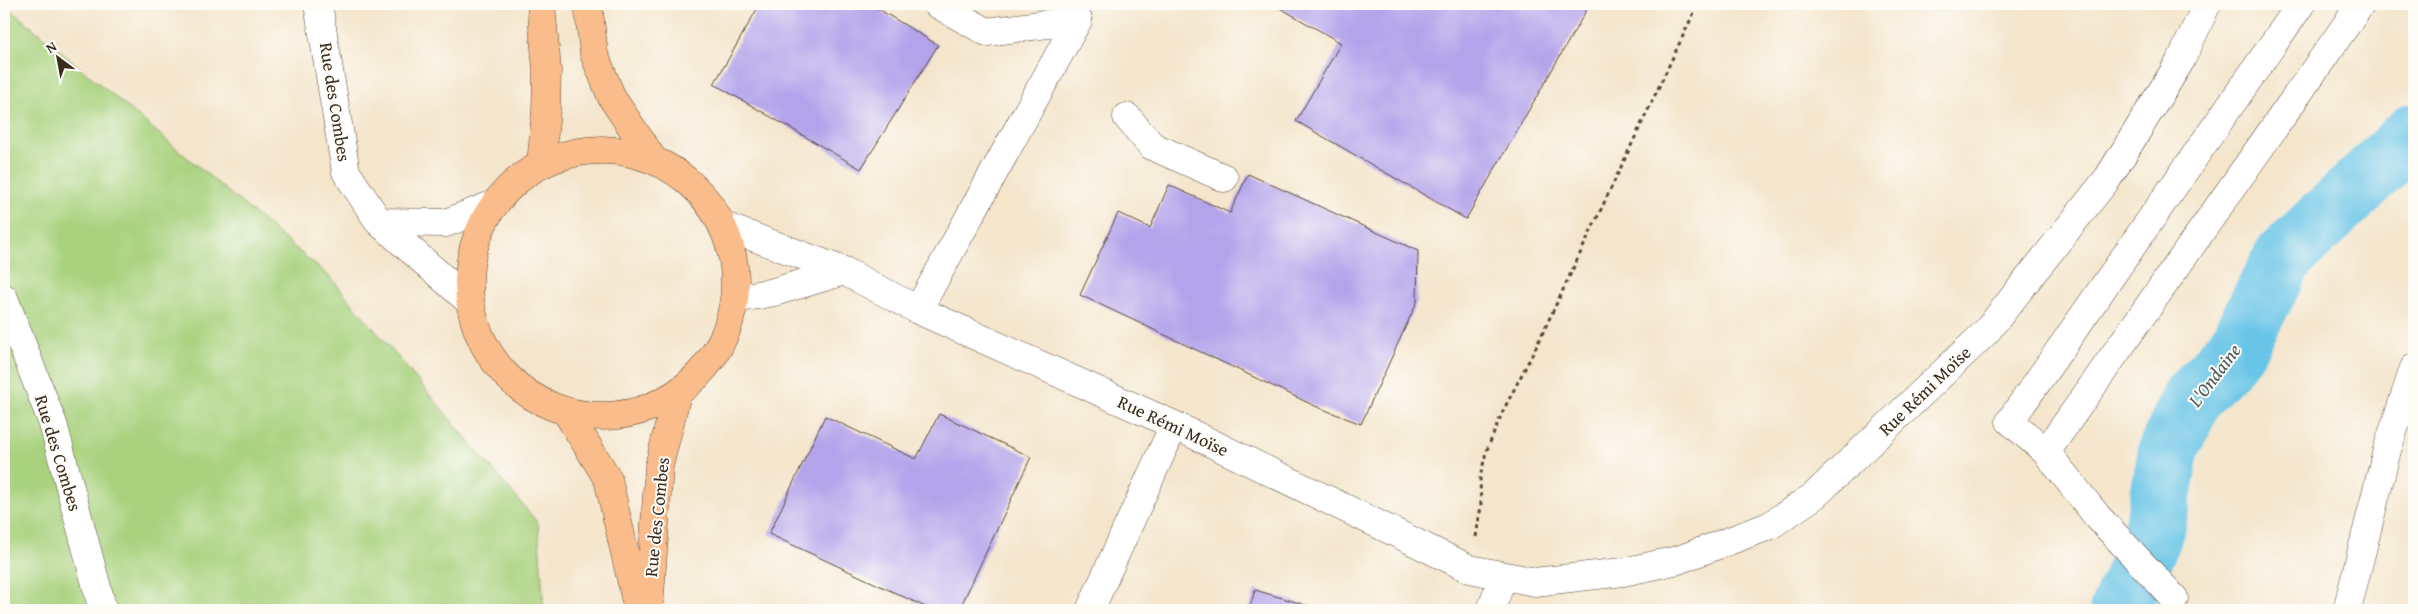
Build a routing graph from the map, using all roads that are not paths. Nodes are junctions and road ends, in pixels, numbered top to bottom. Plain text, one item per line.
1 (318, 4) edge
2 (541, 4) edge
3 (588, 4) edge
4 (937, 4) edge
5 (2208, 4) edge
6 (2301, 4) edge
7 (2361, 4) edge
8 (1074, 12) edge
9 (1127, 117) dead end
10 (653, 159) junction
11 (541, 164) junction
12 (1224, 178) dead end
13 (494, 204) junction
14 (379, 222) junction
15 (724, 226) junction
16 (844, 271) junction
17 (4, 298) edge
18 (735, 299) junction
19 (469, 302) junction
20 (918, 310) junction
21 (2414, 368) edge
22 (677, 394) junction
23 (566, 413) junction
24 (1174, 425) junction
25 (2046, 452) junction
26 (1503, 576) junction
27 (2174, 598) dead end
28 (103, 610) edge
29 (638, 610) edge
30 (649, 610) edge
31 (1090, 610) edge
32 (1491, 610) edge
33 (2346, 610) edge

1 - 14 street, Rue des Combes
2 - 11 main road
3 - 10 main road
4 - 8 street
5 - 26 street, Rue Rémi Moïse
6 - 25 street
7 - 25 street
8 - 20 street
9 - 12 street
10 - 11 main road
10 - 15 main road
11 - 13 main road
13 - 14 street
13 - 19 main road
14 - 19 street, Rue des Combes
15 - 16 street, Rue Rémi Moïse
15 - 18 main road
16 - 18 street
16 - 20 street, Rue Rémi Moïse
17 - 28 street, Rue des Combes
18 - 22 main road
19 - 23 main road
20 - 24 street, Rue Rémi Moïse
21 - 33 street
22 - 23 main road
22 - 30 main road, Rue des Combes
23 - 29 main road, Rue des Combes
24 - 26 street, Rue Rémi Moïse
24 - 31 street
25 - 27 street
26 - 32 street

